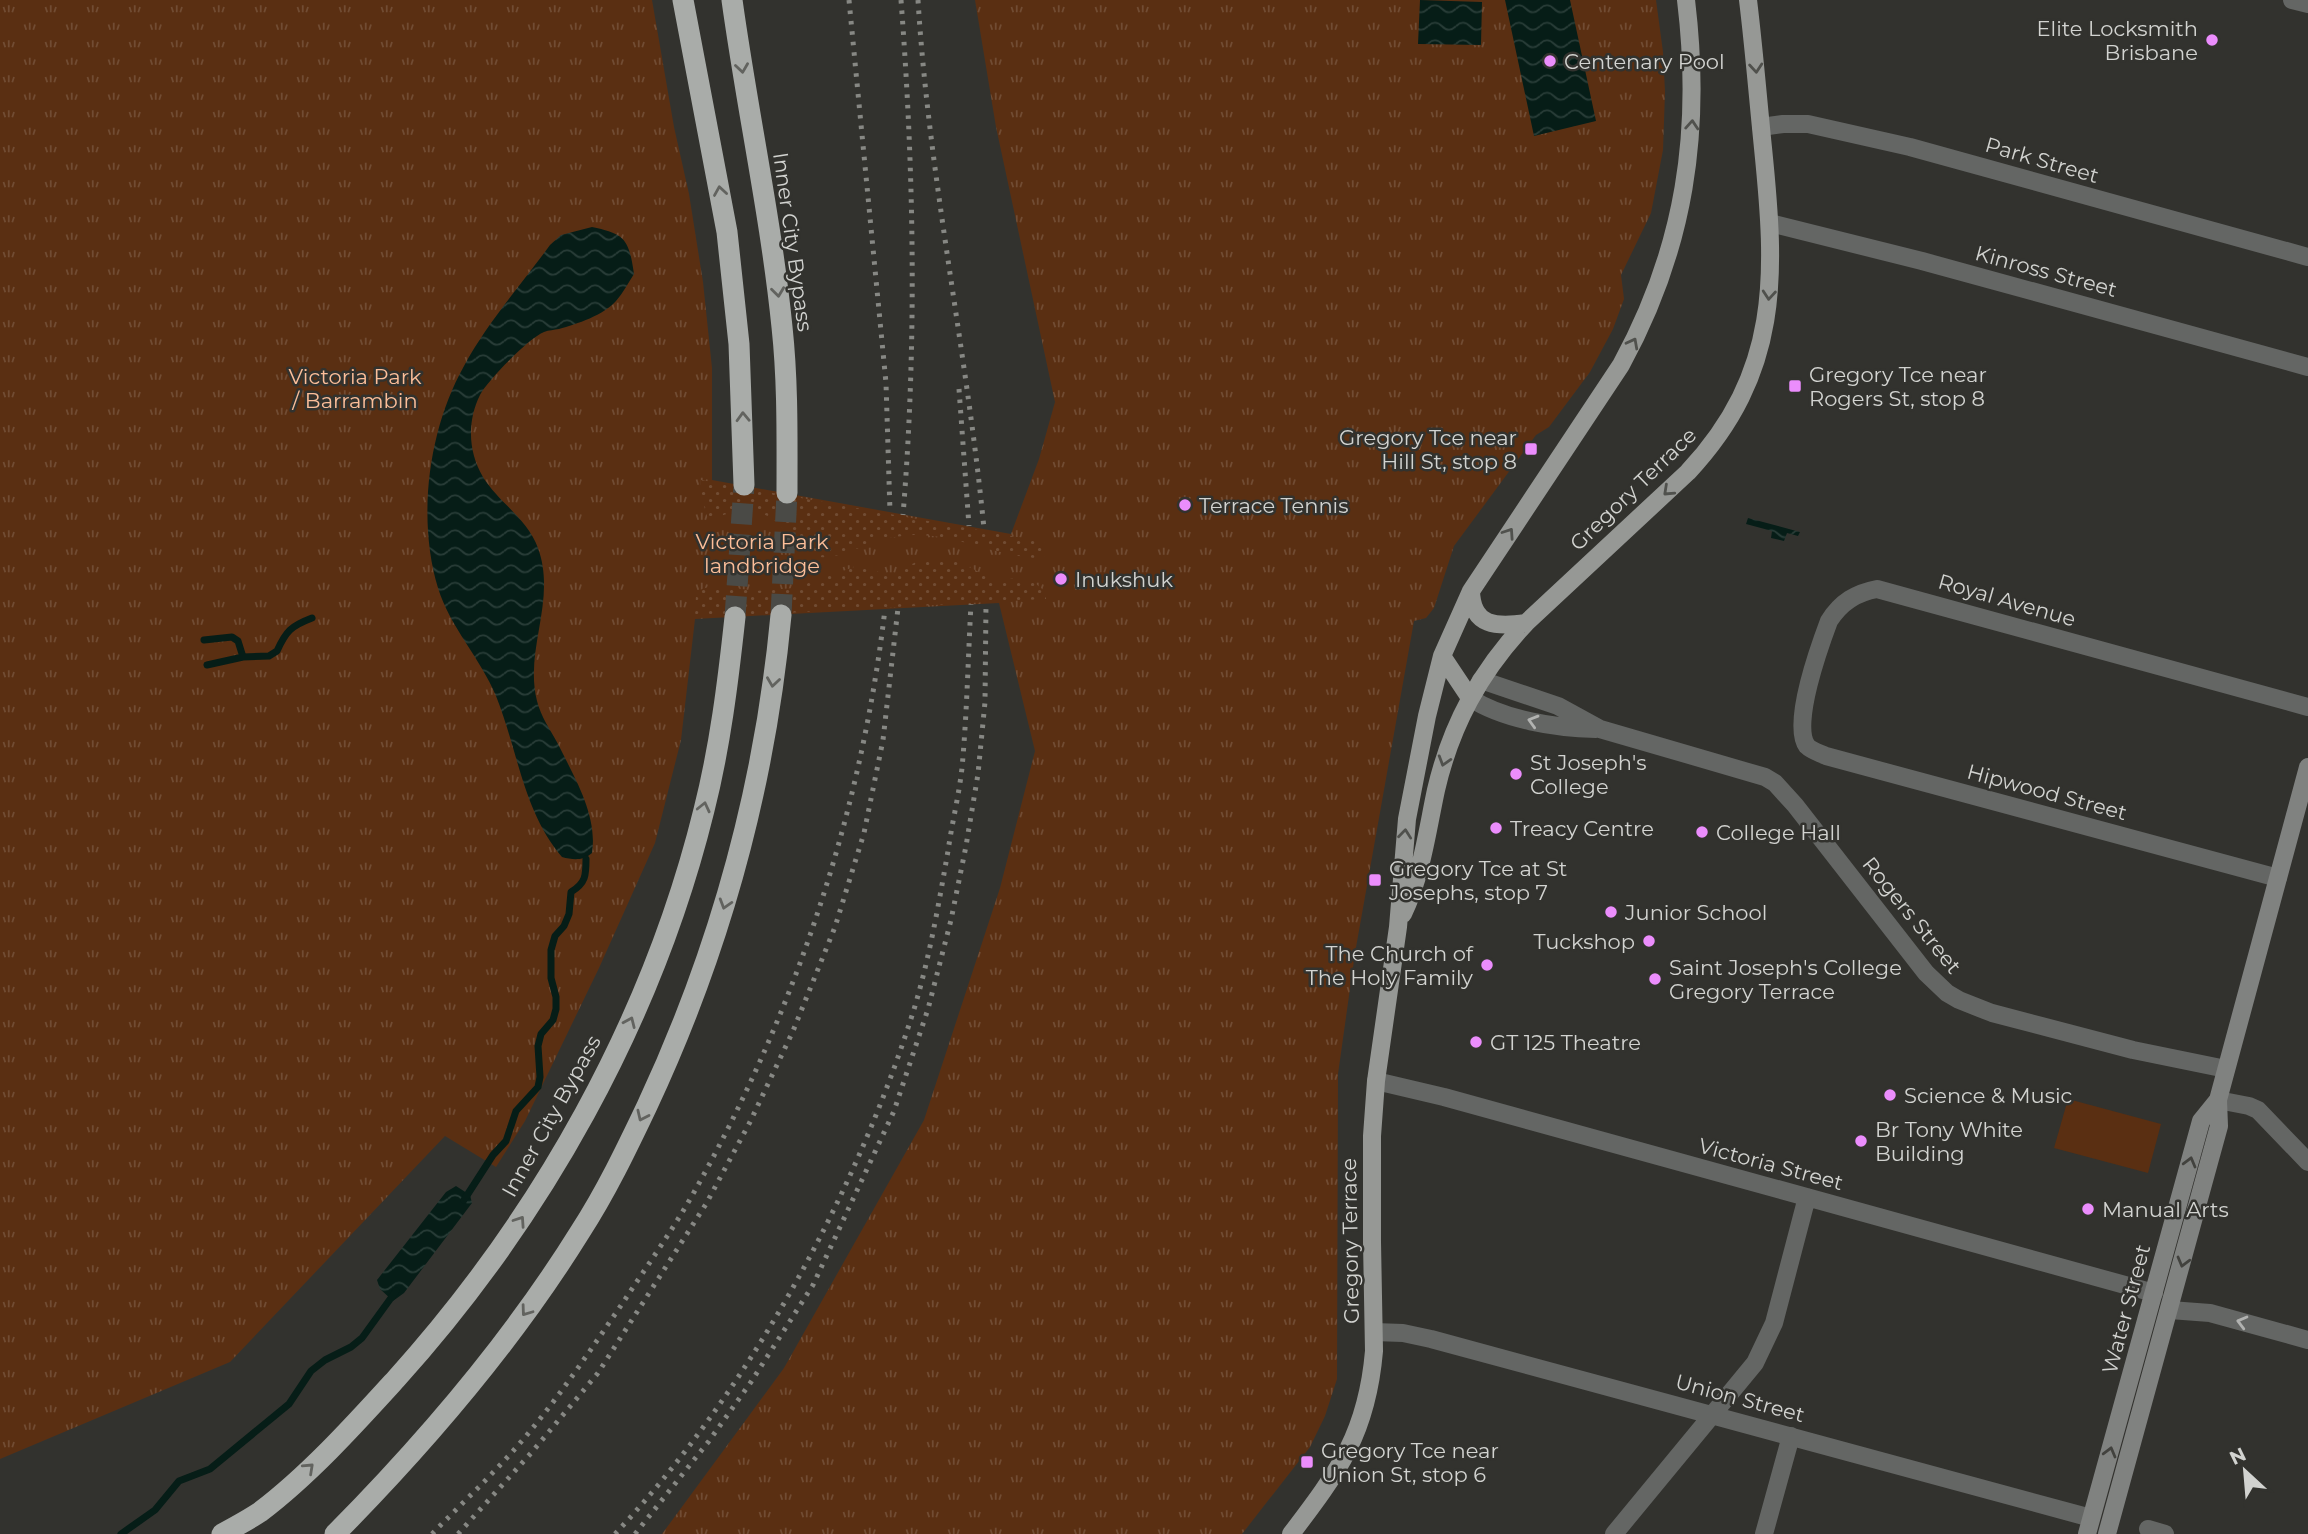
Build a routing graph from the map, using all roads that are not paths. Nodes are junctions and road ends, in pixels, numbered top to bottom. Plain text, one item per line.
1 (683, 0) edge
2 (732, 0) edge
3 (1686, 0) edge
4 (1748, 0) edge
5 (2292, 0) edge
6 (2308, 4) edge
7 (1761, 127) junction
8 (1770, 223) junction
9 (2308, 257) edge
10 (2308, 367) edge
11 (744, 485) tunnel mouth
12 (787, 493) tunnel mouth
13 (1471, 590) junction
14 (781, 615) tunnel mouth
15 (735, 617) tunnel mouth
16 (1526, 623) junction
17 (1442, 656) junction
18 (1481, 680) junction
19 (1470, 698) junction
20 (2308, 707) edge
21 (1600, 729) junction
22 (1807, 745) joint
23 (2308, 767) edge
24 (2278, 878) junction
25 (1398, 927) junction
26 (2226, 1069) junction
27 (1376, 1081) junction
28 (2218, 1100) junction
29 (2308, 1162) edge
30 (1807, 1197) junction
31 (2154, 1293) junction
32 (2170, 1310) junction
33 (1374, 1332) junction
34 (2308, 1340) edge
35 (1714, 1415) junction
36 (1791, 1437) junction
37 (258, 1513) junction
38 (2089, 1526) edge
39 (222, 1534) edge
40 (239, 1534) edge
41 (335, 1534) edge
42 (1291, 1534) edge
43 (1614, 1534) edge
44 (1764, 1534) edge
45 (2108, 1534) edge

11 -> 1 highway
2 -> 12 highway, Inner City Bypass
13 -> 3 main road, Gregory Terrace
4 -> 7 main road, Gregory Terrace
5 - 6 street
7 - 8 main road, Gregory Terrace
7 - 9 street, Park Street
8 - 10 street, Kinross Street
8 -> 16 main road, Gregory Terrace
13 - 16 main road
13 - 17 main road, Gregory Terrace
14 -> 41 highway
37 -> 15 highway, Inner City Bypass
16 - 18 main road, Gregory Terrace
17 - 18 main road, Rogers Street
17 - 19 main road
25 -> 17 main road, Gregory Terrace
18 - 19 main road, Gregory Terrace
18 - 21 street, Rogers Street
21 -> 19 street, Rogers Street
19 -> 25 main road, Gregory Terrace
20 - 22 street, Royal Avenue
21 - 26 street, Rogers Street
22 - 24 street, Hipwood Street
23 - 24 main road, Water Street
24 - 26 main road, Water Street
25 - 27 main road, Gregory Terrace
26 - 28 main road, Water Street
27 - 30 street, Victoria Street
27 - 33 main road, Gregory Terrace
28 - 29 street
31 -> 28 main road, Water Street
28 -> 32 main road, Water Street
30 - 31 street, Victoria Street
30 - 35 street
38 -> 31 main road, Water Street
34 -> 32 street
32 - 45 main road, Water Street
33 - 35 street, Union Street
33 - 42 main road, Gregory Terrace
35 - 36 street, Union Street
35 - 43 street
36 - 38 street, Union Street
36 - 44 street
37 - 39 highway, Inner City Bypass
37 - 40 highway

